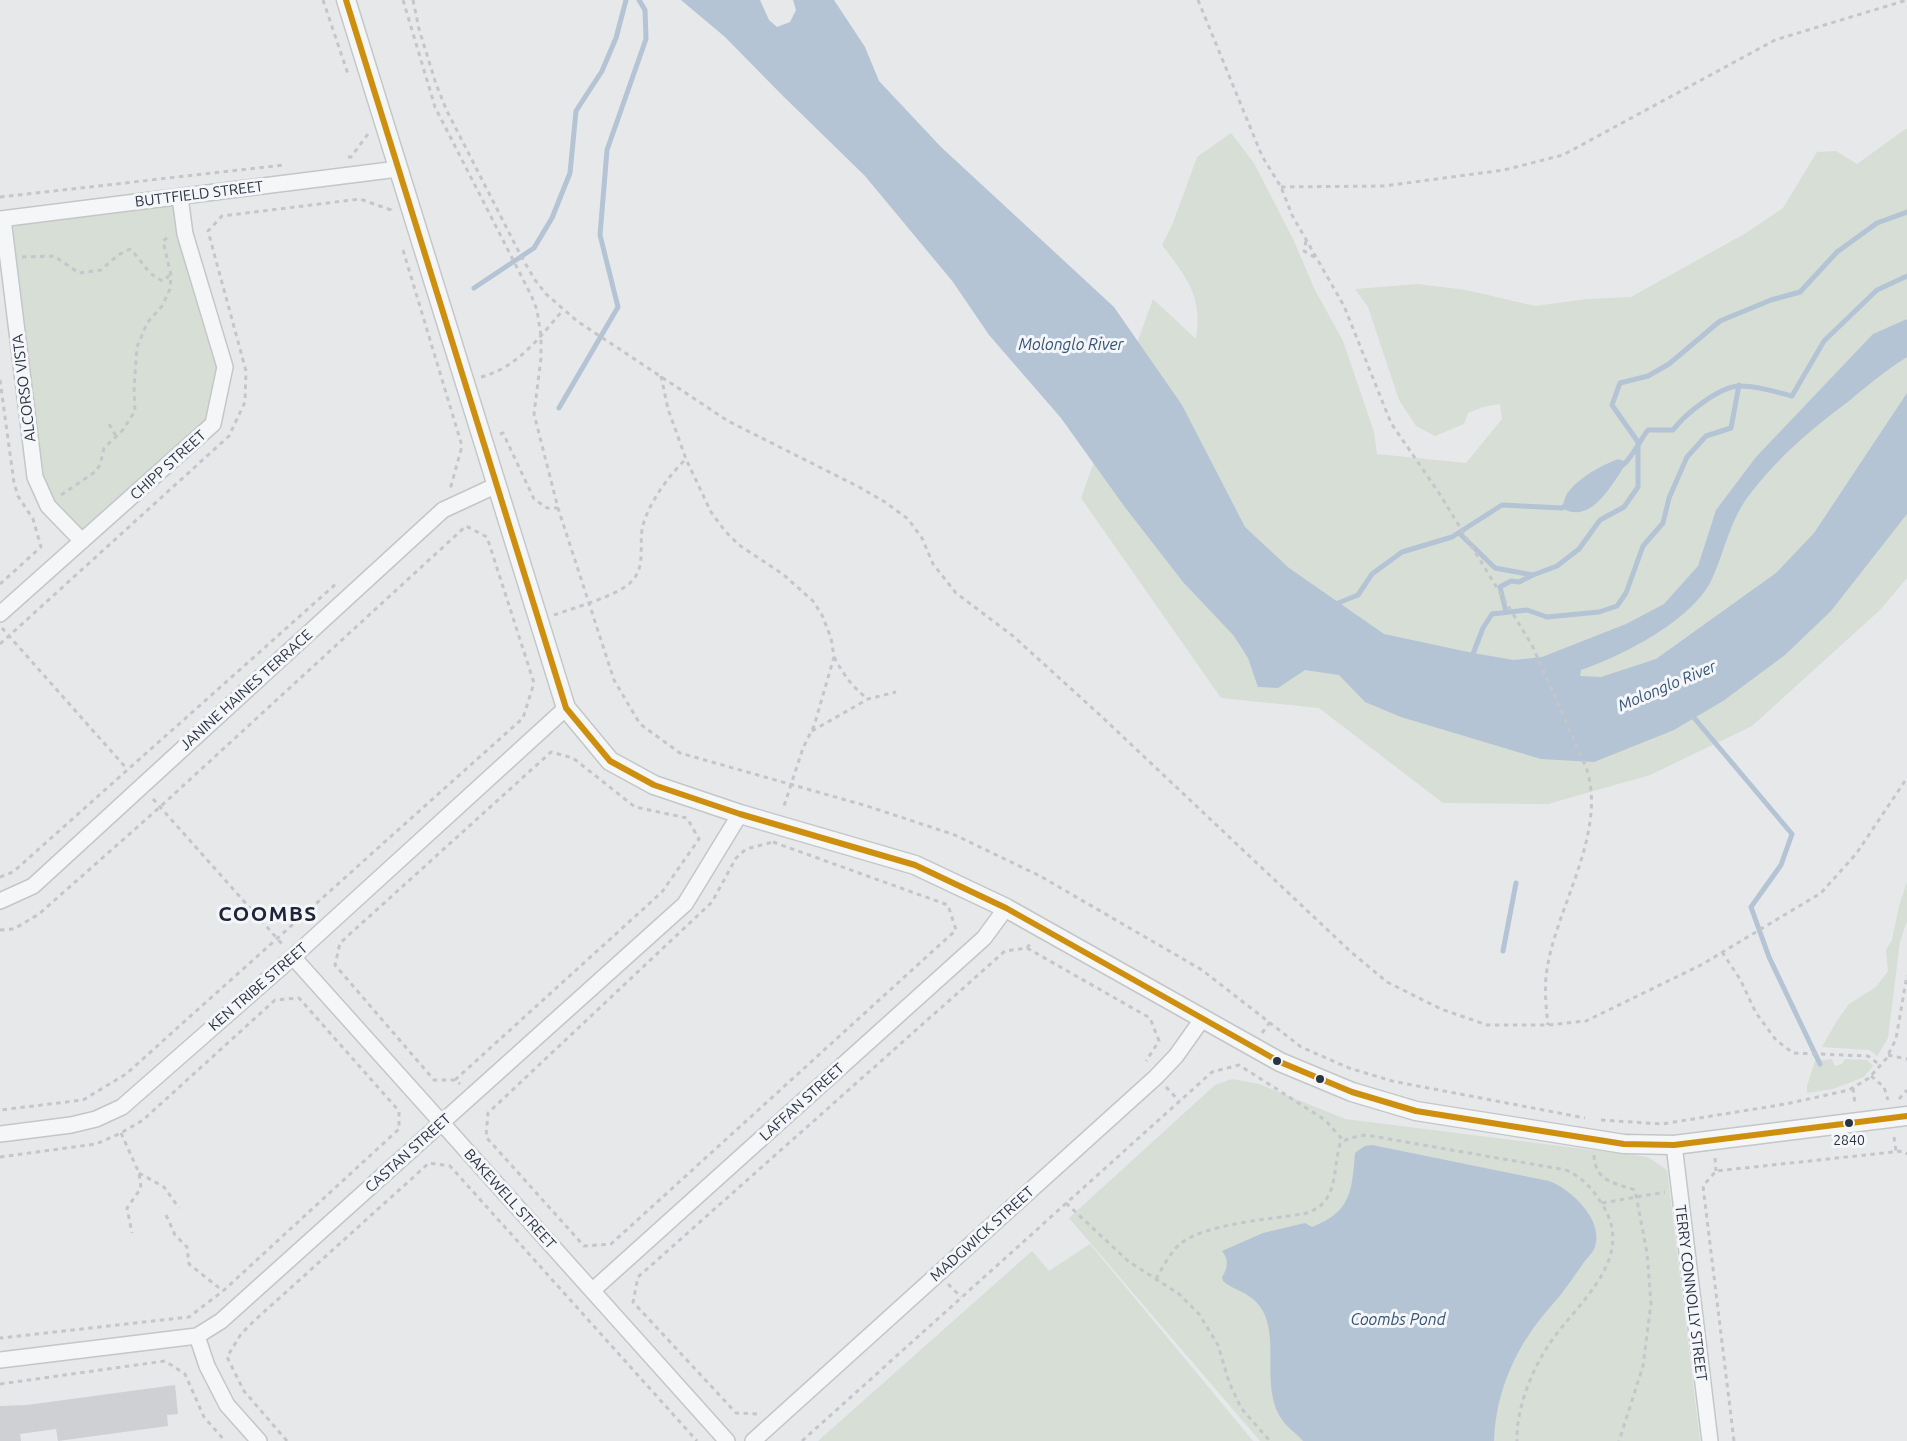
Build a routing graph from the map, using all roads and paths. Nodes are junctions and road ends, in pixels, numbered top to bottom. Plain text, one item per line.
1 (323, 0) edge
2 (346, 0) edge
3 (403, 0) edge
4 (413, 0) edge
5 (1198, 0) edge
6 (1907, 0) edge
7 (350, 78) dead end
8 (368, 134) dead end
9 (339, 158) dead end
10 (293, 164) dead end
11 (398, 169) junction
12 (1281, 187) junction
13 (0, 197) edge
14 (180, 197) junction
15 (2, 219) edge
16 (394, 222) dead end
17 (185, 234) junction
18 (1306, 240) junction
19 (401, 244) dead end
20 (1316, 258) junction
21 (8, 260) junction
22 (171, 275) junction
23 (563, 310) junction
24 (541, 336) junction
25 (661, 376) junction
26 (0, 380) edge
27 (464, 381) junction
28 (110, 424) dead end
29 (503, 433) dead end
30 (116, 436) junction
31 (686, 459) junction
32 (496, 485) junction
33 (443, 490) dead end
34 (64, 492) dead end
35 (558, 508) junction
36 (82, 541) junction
37 (340, 579) dead end
38 (0, 584) edge
39 (587, 603) junction
40 (0, 614) edge
41 (0, 644) edge
42 (834, 657) junction
43 (896, 692) dead end
44 (868, 699) junction
45 (566, 708) junction
46 (811, 732) junction
47 (1907, 778) edge
48 (790, 785) junction
49 (740, 814) junction
50 (775, 834) junction
51 (0, 877) edge
52 (0, 901) edge
53 (1006, 908) junction
54 (0, 930) edge
55 (1722, 952) junction
56 (293, 957) junction
57 (1907, 975) edge
58 (1203, 1018) junction
59 (1548, 1025) junction
60 (1888, 1055) junction
61 (1907, 1059) edge
62 (1144, 1064) dead end
63 (1881, 1065) junction
64 (456, 1080) joint
65 (1852, 1088) junction
66 (1856, 1109) dead end
67 (0, 1110) edge
68 (1907, 1116) edge
69 (1586, 1118) dead end
70 (1598, 1120) dead end
71 (441, 1123) junction
72 (121, 1133) junction
73 (0, 1134) edge
74 (1344, 1141) junction
75 (1674, 1145) junction
76 (1907, 1154) edge
77 (0, 1157) edge
78 (1593, 1157) dead end
79 (139, 1173) junction
80 (1637, 1196) junction
81 (1066, 1203) junction
82 (1602, 1203) junction
83 (179, 1208) dead end
84 (166, 1215) dead end
85 (132, 1233) dead end
86 (1156, 1279) junction
87 (593, 1290) junction
88 (223, 1291) junction
89 (196, 1336) junction
90 (0, 1338) edge
91 (0, 1360) edge
92 (0, 1384) edge
93 (765, 1407) dead end
94 (225, 1441) edge
95 (259, 1441) edge
96 (287, 1441) edge
97 (697, 1441) edge
98 (727, 1441) edge
99 (753, 1441) edge
100 (802, 1441) edge
101 (1270, 1441) edge
102 (1516, 1441) edge
103 (1619, 1441) edge
104 (1710, 1441) edge
105 (1734, 1441) edge

1 - 7 path
2 - 11 street
3 - 24 path
4 - 23 path
5 - 12 path
6 - 12 path
8 - 9 path
10 - 13 path
11 - 14 street, BUTTFIELD STREET
11 - 27 street
12 - 18 path
14 - 15 street, BUTTFIELD STREET
14 - 17 street, CHIPP STREET
15 - 21 street, ALCORSO VISTA
16 - 41 path
17 - 22 path
17 - 36 street, CHIPP STREET
18 - 20 path
18 - 20 path
19 - 33 path
20 - 59 path
21 - 22 path
21 - 36 street, ALCORSO VISTA
22 - 30 path
23 - 24 path
23 - 25 path
24 - 27 path
24 - 35 path
25 - 31 path
25 - 59 path
26 - 38 path
27 - 32 street
28 - 30 path
29 - 35 path
30 - 34 path
31 - 39 path
31 - 42 path
32 - 45 street
32 - 52 street, JANINE HAINES TERRACE
35 - 39 path
36 - 40 street, CHIPP STREET
37 - 51 path
39 - 48 path
42 - 44 path
42 - 46 path
43 - 44 path
44 - 46 path
45 - 49 street
45 - 56 street, KEN TRIBE STREET
46 - 48 path
47 - 55 path
48 - 50 path
48 - 69 path
49 - 50 street
49 - 71 street, CASTAN STREET
50 - 50 path
50 - 53 street
53 - 58 street
53 - 87 street, LAFFAN STREET
54 - 67 path
55 - 59 path
55 - 63 path
56 - 71 street, BAKEWELL STREET
56 - 73 street, KEN TRIBE STREET
57 - 60 path
58 - 75 street
58 - 99 street, MADGWICK STREET
60 - 61 path
60 - 63 path
62 - 93 path
63 - 65 path
64 - 64 path
65 - 66 path
65 - 70 path
68 - 75 street
71 - 87 street, BAKEWELL STREET
71 - 89 street, CASTAN STREET
72 - 77 path
72 - 79 path
72 - 88 path
74 - 81 path
74 - 82 path
74 - 86 path
75 - 104 street, TERRY CONNOLLY STREET
76 - 105 path
78 - 80 path
79 - 83 path
79 - 85 path
80 - 82 path
80 - 103 path
81 - 86 path
81 - 100 path
82 - 102 path
84 - 88 path
86 - 101 path
87 - 98 street, BAKEWELL STREET
88 - 90 path
89 - 91 street, CASTAN STREET
89 - 95 street
92 - 94 path
96 - 97 path

